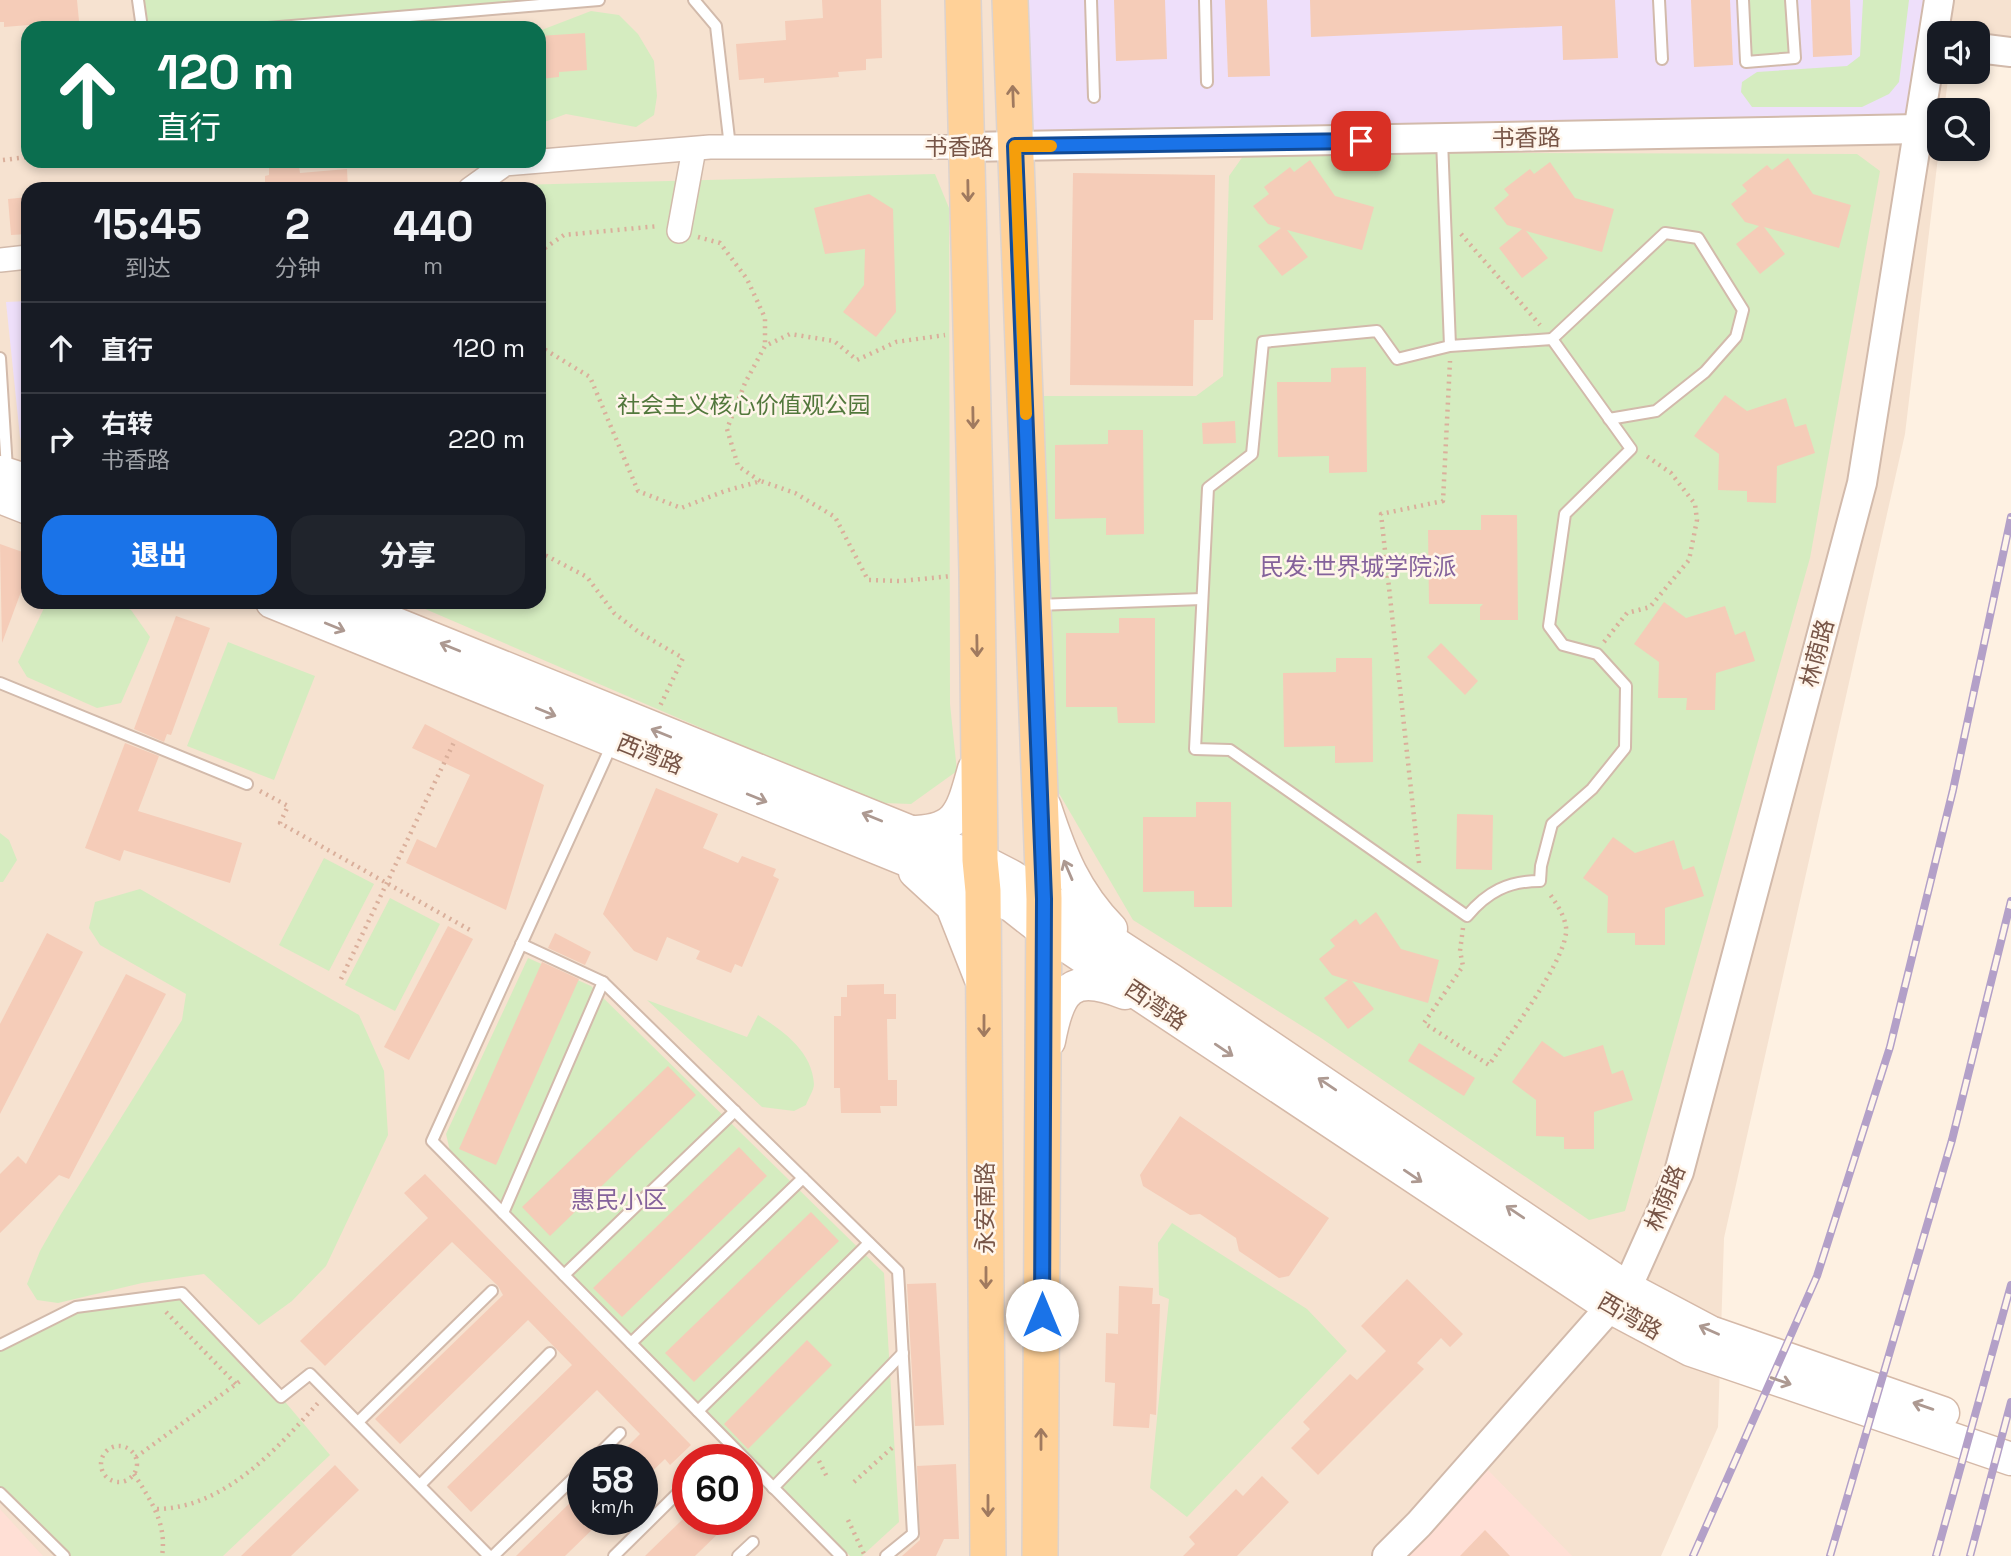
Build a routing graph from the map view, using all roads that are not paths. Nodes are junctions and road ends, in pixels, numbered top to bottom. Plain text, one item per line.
1 (138, 0) edge
2 (599, 0) edge
3 (694, 0) edge
4 (962, 0) edge
5 (1010, 0) edge
6 (1091, 0) edge
7 (1205, 0) edge
8 (1659, 0) edge
9 (1743, 0) edge
10 (1791, 0) edge
11 (1939, 0) edge
12 (141, 21) edge
13 (351, 21) edge
14 (1938, 21) edge
15 (1990, 49) edge
16 (2011, 52) edge
17 (1662, 59) dead end
18 (1207, 82) dead end
19 (1928, 84) edge
20 (1094, 97) dead end
21 (1919, 129) junction
22 (1442, 140) junction
23 (1015, 146) junction
24 (730, 147) junction
25 (967, 147) junction
26 (694, 149) junction
27 (546, 161) edge
28 (499, 168) edge
29 (480, 182) edge
30 (679, 231) road end
31 (21, 258) edge
32 (0, 260) edge
33 (1552, 339) junction
34 (1450, 346) junction
35 (0, 358) edge
36 (1609, 419) junction
37 (13, 478) edge
38 (21, 494) edge
39 (1202, 599) junction
40 (1034, 605) junction
41 (289, 609) edge
42 (359, 609) edge
43 (0, 683) edge
44 (614, 740) junction
45 (979, 754) junction
46 (247, 784) road end
47 (1040, 790) junction
48 (904, 845) junction
49 (981, 876) junction
50 (1044, 915) junction
51 (521, 944) junction
52 (1141, 961) junction
53 (603, 982) junction
54 (984, 987) junction
55 (1157, 1006) junction
56 (1044, 1073) junction
57 (735, 1111) junction
58 (803, 1178) junction
59 (503, 1213) junction
60 (869, 1242) junction
61 (564, 1275) junction
62 (492, 1291) dead end
63 (1619, 1298) junction
64 (631, 1343) junction
65 (0, 1345) edge
66 (550, 1353) dead end
67 (902, 1353) junction
68 (698, 1411) junction
69 (358, 1422) junction
70 (620, 1433) dead end
71 (2011, 1436) edge
72 (609, 1444) edge
73 (730, 1444) edge
74 (2011, 1459) edge
75 (763, 1477) edge
76 (567, 1484) edge
77 (420, 1485) junction
78 (774, 1488) junction
79 (0, 1493) edge
80 (672, 1499) edge
81 (753, 1542) dead end
82 (64, 1556) edge
83 (491, 1556) edge
84 (614, 1556) edge
85 (738, 1556) edge
86 (841, 1556) edge
87 (886, 1556) edge
88 (988, 1556) edge
89 (1040, 1556) edge
90 (1387, 1556) edge

1 - 12 lane
2 - 13 lane
3 - 24 lane
4 - 25 main road, 永安南路
23 -> 5 main road
6 - 20 lane
7 - 18 lane
8 - 17 lane
9 - 10 lane
11 - 14 street, 林荫路
15 - 16 street
19 - 21 street, 林荫路
21 - 22 street, 书香路
21 - 63 street, 林荫路
22 - 23 street, 书香路
22 - 34 lane
23 - 25 street, 书香路
23 - 40 main road
24 - 25 street, 书香路
24 - 26 street, 书香路
25 -> 45 main road, 永安南路
26 - 27 street, 书香路
26 - 30 street
28 - 29 street, 书香路
31 - 32 street
33 - 34 lane
33 - 36 lane
33 - 36 lane
34 - 39 lane
35 - 37 lane
36 - 39 lane
37 - 38 main road
39 - 40 lane
40 - 47 main road
41 -> 44 main road, 西湾路
48 -> 42 main road, 西湾路
43 - 46 lane
44 -> 48 main road, 西湾路
44 - 51 lane
45 - 48 main road
45 - 49 main road, 永安南路
47 - 50 main road
52 -> 47 main road
48 - 49 main road, 西湾路
48 - 54 main road
49 - 50 main road, 西湾路
49 - 54 main road, 永安南路
50 - 52 main road, 西湾路
50 - 55 main road, 西湾路
50 - 56 main road
51 - 53 lane
51 - 59 lane
63 -> 52 main road, 西湾路
53 - 57 lane
53 - 59 lane
54 -> 88 main road, 永安南路
55 - 56 main road
55 -> 63 main road, 西湾路
89 -> 56 main road
57 - 58 lane
57 - 61 lane
58 - 60 lane
58 - 64 lane
59 - 61 lane
60 - 67 lane
60 - 68 lane
61 - 64 lane
62 - 69 lane
71 -> 63 main road, 西湾路
63 -> 74 main road, 西湾路
63 - 90 street, 林荫路
64 - 68 lane
65 - 69 lane
66 - 77 lane
67 - 78 lane
67 - 87 lane
68 - 73 lane
69 - 77 lane
70 - 72 lane
75 - 78 lane
76 - 83 lane
77 - 83 lane
78 - 86 lane
79 - 82 lane
80 - 84 lane
81 - 85 lane

